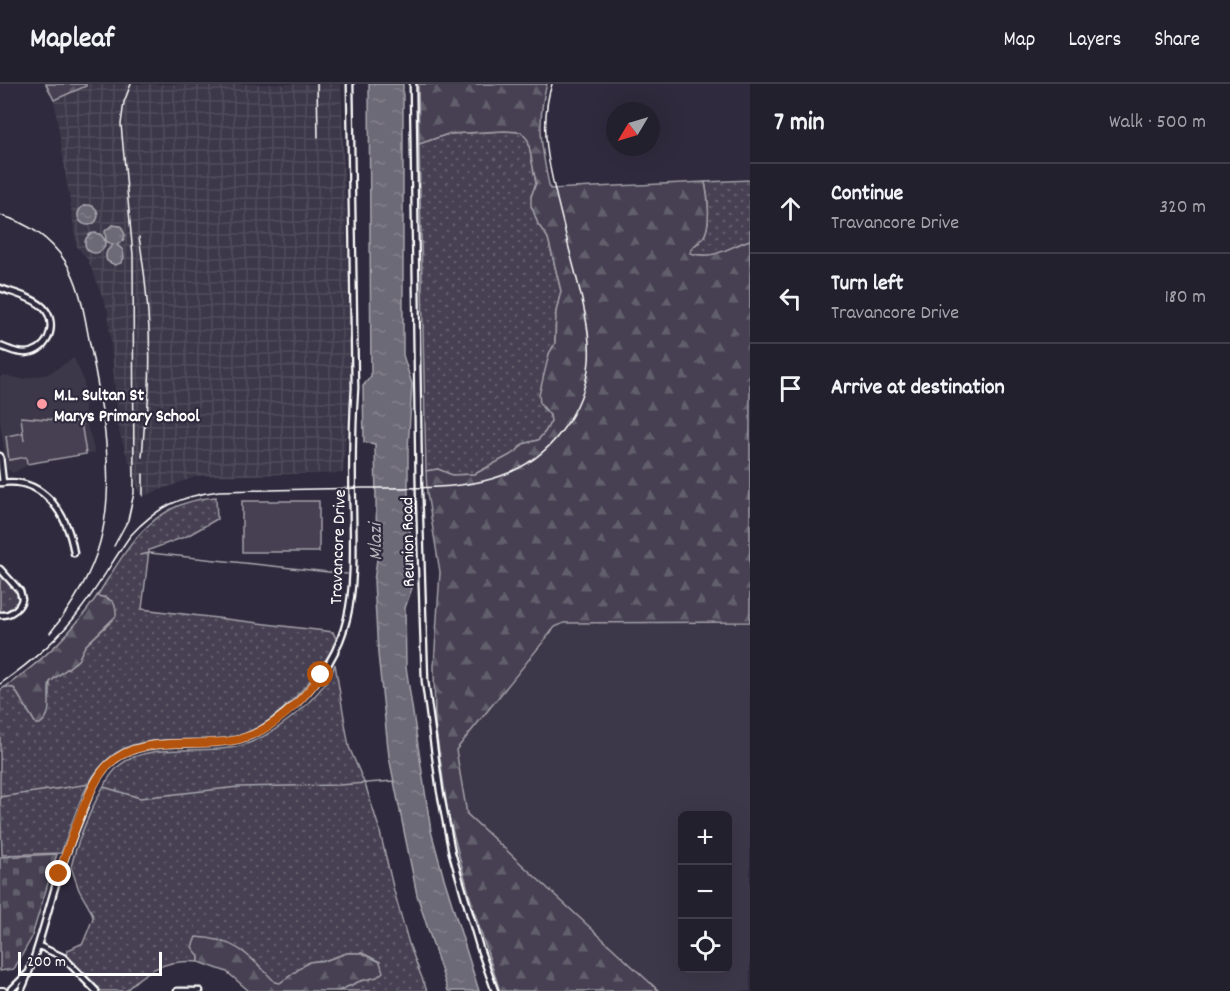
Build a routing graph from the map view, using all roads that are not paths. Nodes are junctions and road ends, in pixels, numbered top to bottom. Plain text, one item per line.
1 (350, 84) edge
2 (413, 84) edge
3 (0, 288) edge
4 (0, 346) edge
5 (0, 456) edge
6 (1, 483) edge
7 (74, 553) dead end
8 (0, 569) edge
9 (0, 615) edge
10 (39, 946) junction
11 (27, 974) junction
12 (10, 991) edge
13 (21, 991) edge
14 (96, 991) edge
15 (177, 991) edge
16 (200, 991) edge
17 (495, 991) edge

1 - 10 street, Travancore Drive
2 - 17 street, Reunion Road
3 - 4 street
5 - 6 street
6 - 7 street
8 - 9 street
10 - 11 street, Travancore Drive
10 - 14 street
11 - 12 street
11 - 13 street, Travancore Drive
15 - 16 street

